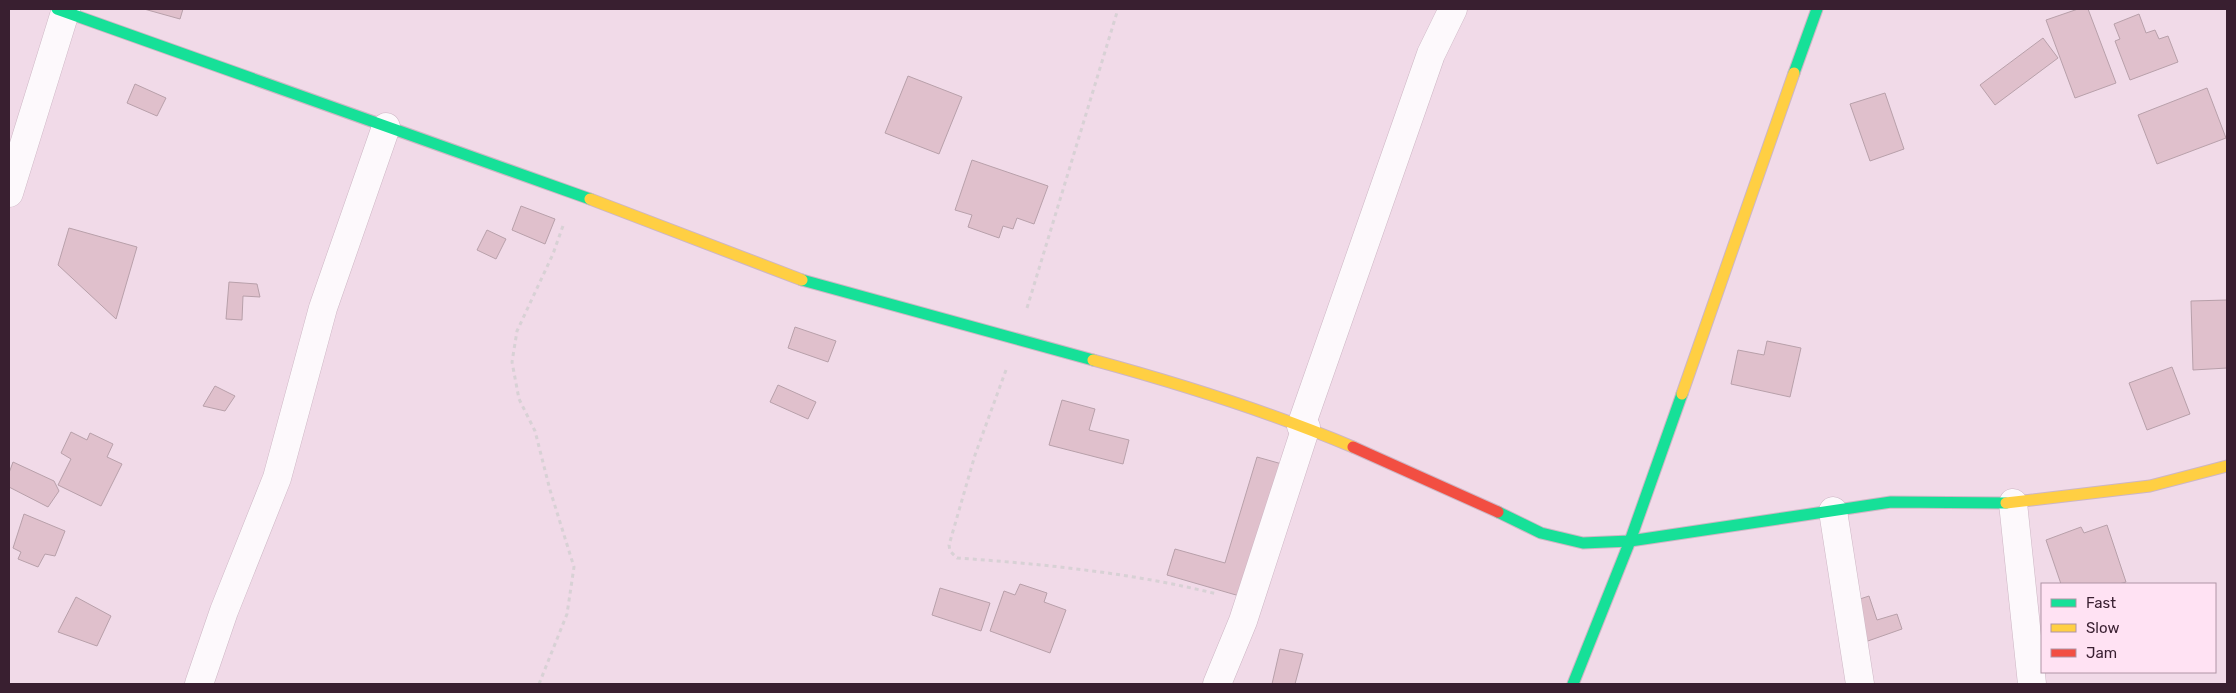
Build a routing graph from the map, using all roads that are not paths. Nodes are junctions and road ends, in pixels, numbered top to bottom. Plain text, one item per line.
1 (63, 9) edge
2 (1453, 9) edge
3 (1818, 9) edge
4 (386, 127) junction
5 (9, 193) edge
6 (1303, 427) junction
7 (2227, 466) edge
8 (2012, 503) junction
9 (1834, 511) junction
10 (1630, 541) junction
11 (199, 684) edge
12 (1216, 684) edge
13 (1574, 684) edge
14 (1860, 684) edge
15 (2032, 684) edge

1 - 4 street
1 - 5 street
2 - 6 street
3 - 10 street
4 - 6 street
4 - 11 street
6 - 10 street
6 - 12 street
7 - 8 street
8 - 9 street
8 - 15 street
9 - 10 street
9 - 14 street
10 - 13 street

